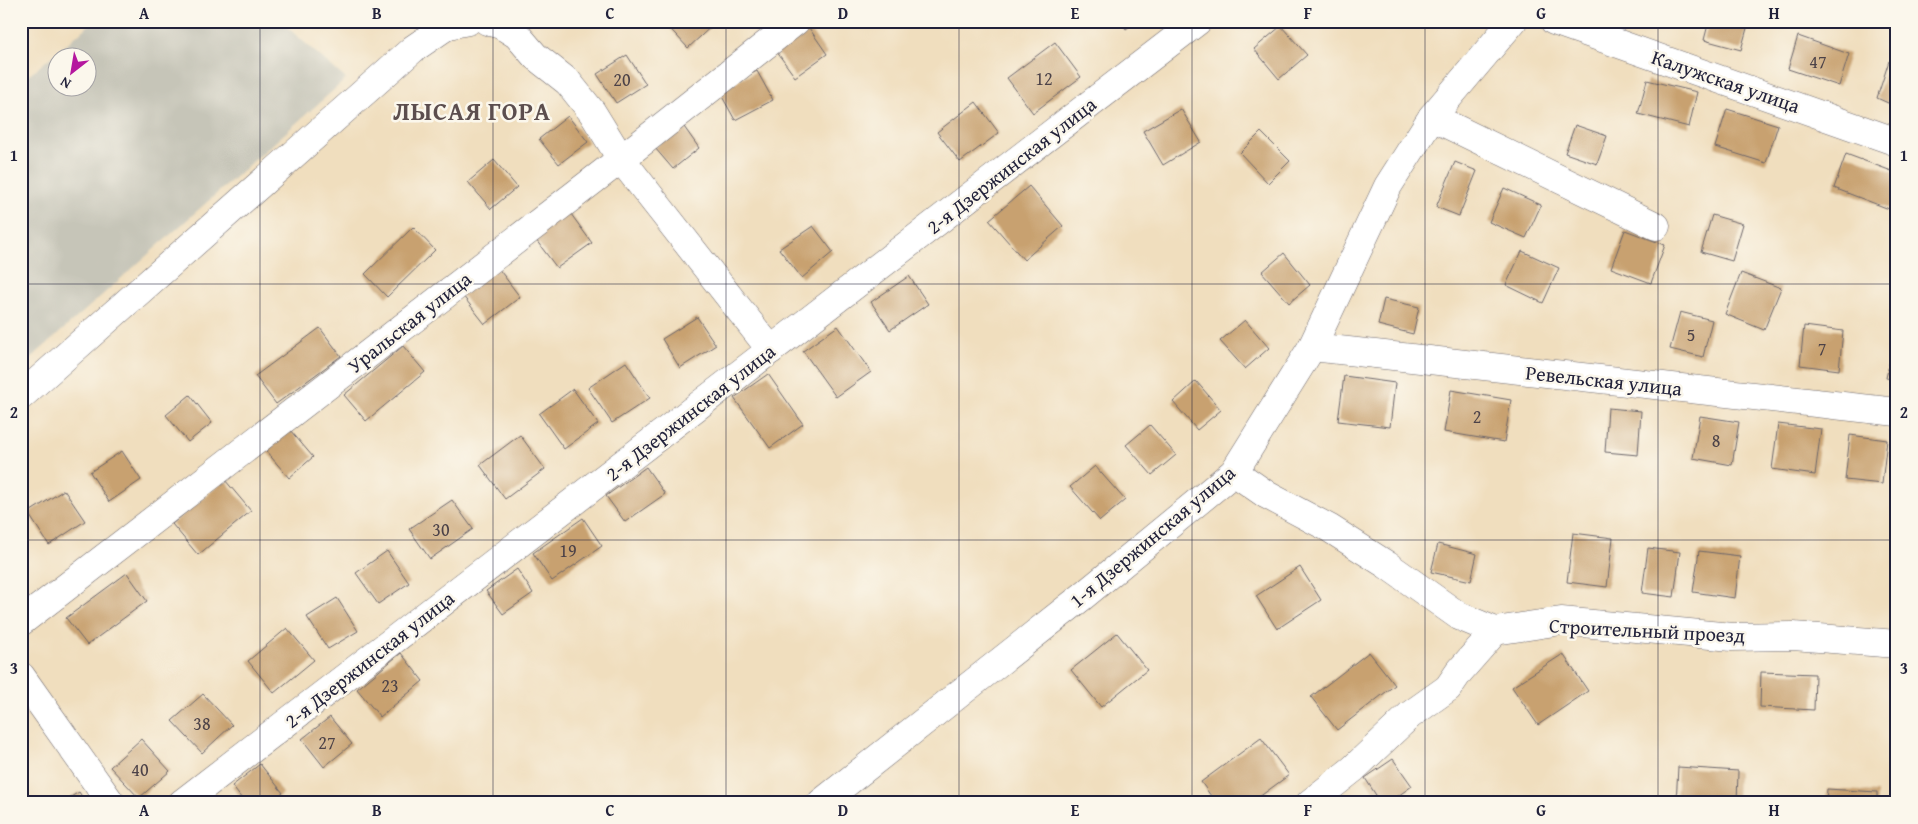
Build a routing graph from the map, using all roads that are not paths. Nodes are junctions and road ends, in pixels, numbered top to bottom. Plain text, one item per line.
1 (487, 21) edge
2 (796, 21) edge
3 (1198, 21) edge
4 (1513, 21) edge
5 (1554, 21) edge
6 (454, 22) edge
7 (1432, 117) junction
8 (1897, 142) edge
9 (621, 159) junction
10 (1656, 226) dead end
11 (1312, 347) junction
12 (771, 350) junction
13 (21, 396) edge
14 (1897, 412) edge
15 (1234, 472) junction
16 (21, 622) edge
17 (1495, 631) junction
18 (1897, 644) edge
19 (21, 676) edge
20 (822, 802) edge
21 (111, 803) edge
22 (182, 803) edge
23 (1310, 803) edge

1 - 9 street
2 - 9 street, Уральская улица
3 - 12 street, 2-я Дзержинская улица
4 - 7 street, 1-я Дзержинская улица
5 - 8 street, Калужская улица
6 - 13 street
7 - 10 street
7 - 11 street, 1-я Дзержинская улица
9 - 12 street
9 - 16 street, Уральская улица
11 - 14 street, Ревельская улица
11 - 15 street, 1-я Дзержинская улица
12 - 22 street, 2-я Дзержинская улица
15 - 17 street
15 - 20 street, 1-я Дзержинская улица
17 - 18 street, Строительный проезд
17 - 23 street
19 - 21 street

